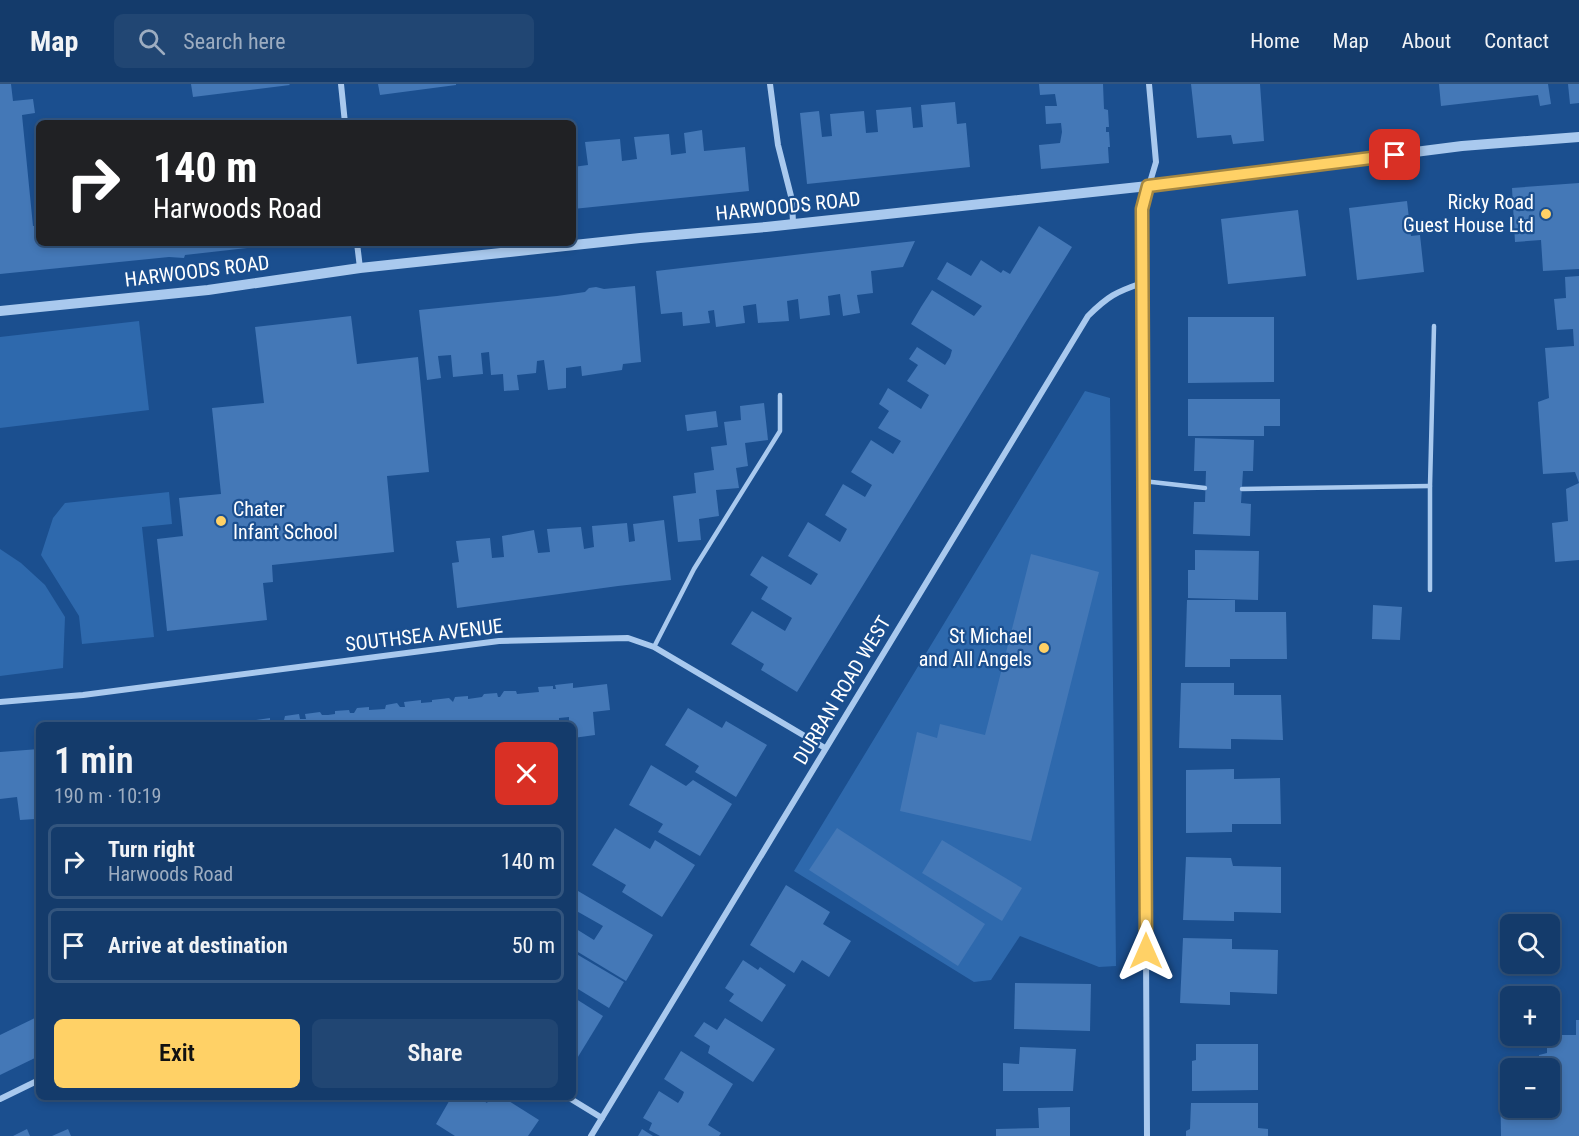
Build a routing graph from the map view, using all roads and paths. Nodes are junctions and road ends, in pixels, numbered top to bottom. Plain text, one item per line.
1 (340, 84) edge
2 (770, 84) edge
3 (1149, 84) edge
4 (345, 120) edge
5 (1579, 137) edge
6 (1148, 186) junction
7 (793, 223) junction
8 (357, 246) edge
9 (572, 246) edge
10 (576, 246) edge
11 (360, 268) junction
12 (1142, 283) junction
13 (0, 311) edge
14 (1434, 327) dead end
15 (780, 395) dead end
16 (1143, 481) junction
17 (1431, 486) junction
18 (1205, 488) dead end
19 (1242, 489) dead end
20 (1430, 590) dead end
21 (654, 647) junction
22 (0, 702) edge
23 (825, 748) junction
24 (36, 1082) edge
25 (0, 1100) edge
26 (573, 1100) edge
27 (602, 1118) junction
28 (591, 1136) edge
29 (1147, 1136) edge

1 - 4 street
2 - 7 street
3 - 6 street
5 - 6 street, HARWOODS ROAD
6 - 7 street, HARWOODS ROAD
6 - 12 street
7 - 10 street, HARWOODS ROAD
8 - 11 street
9 - 11 street, HARWOODS ROAD
11 - 13 street, HARWOODS ROAD
12 - 16 street
12 - 23 street, DURBAN ROAD WEST
14 - 17 lane
15 - 21 lane
16 - 18 lane
16 - 29 street
17 - 19 lane
17 - 20 lane
21 - 22 street, SOUTHSEA AVENUE
21 - 23 street, SOUTHSEA AVENUE
23 - 27 street, DURBAN ROAD WEST
24 - 25 street
26 - 27 street
27 - 28 street, DURBAN ROAD WEST

